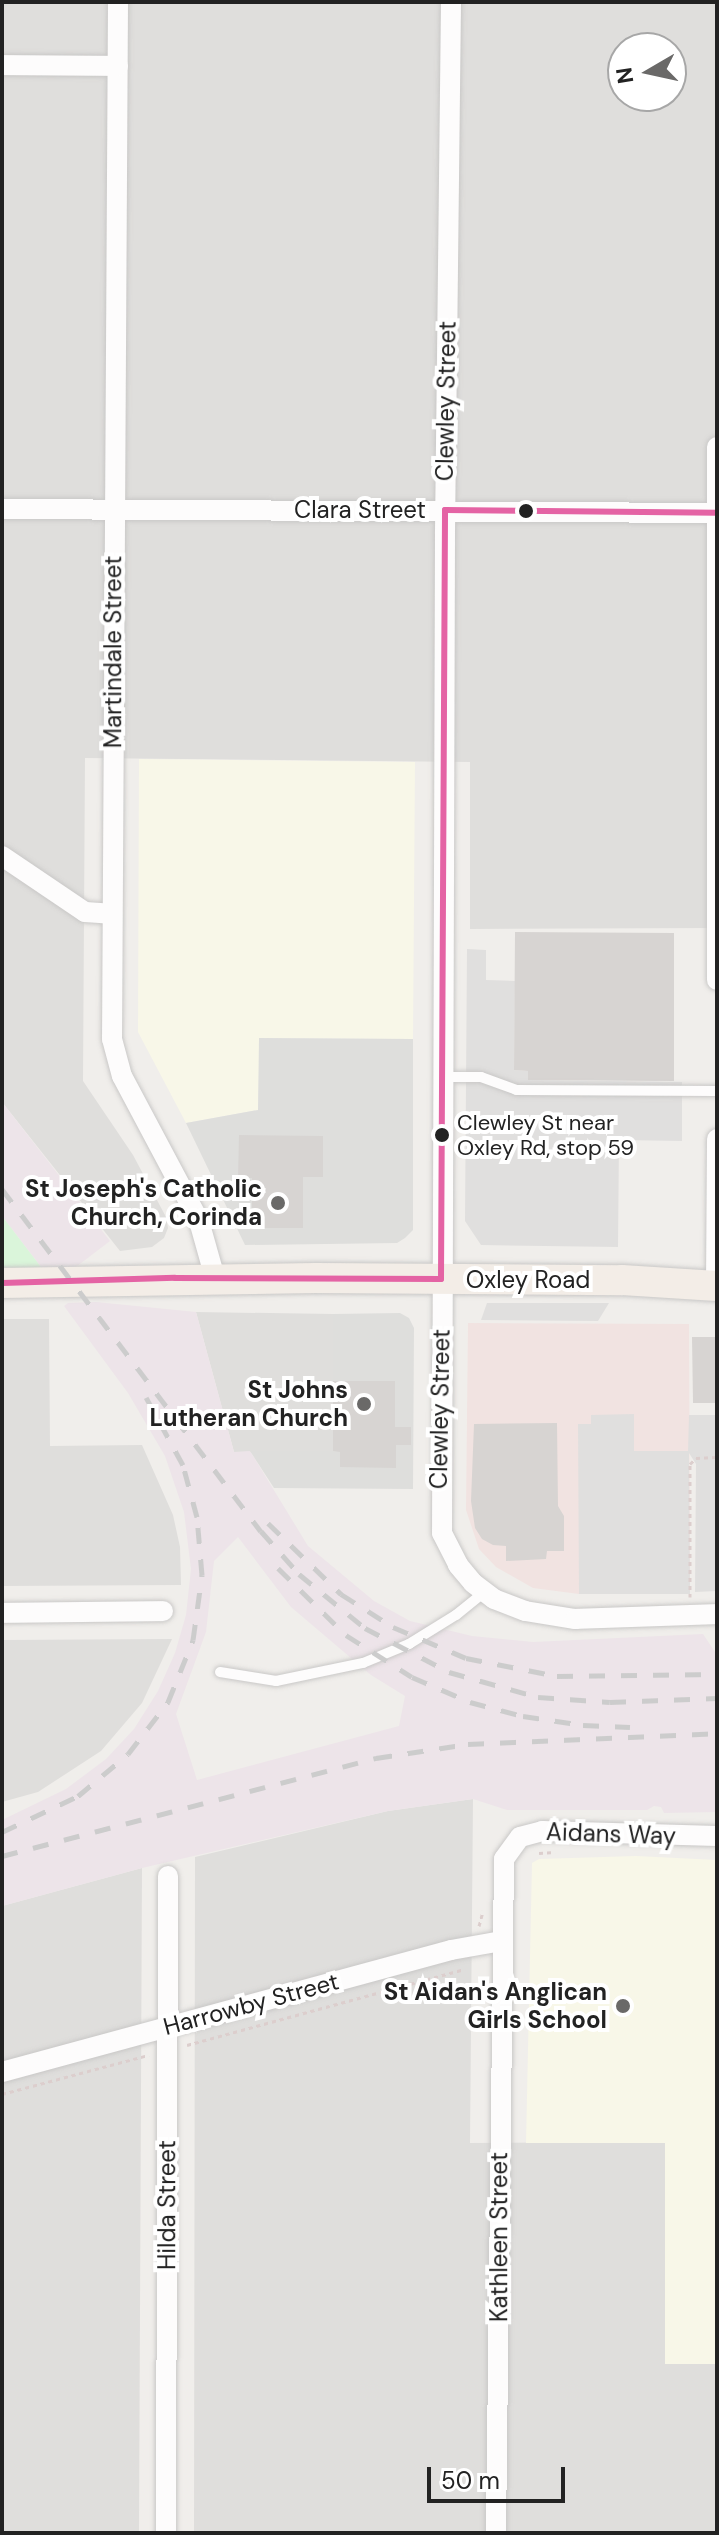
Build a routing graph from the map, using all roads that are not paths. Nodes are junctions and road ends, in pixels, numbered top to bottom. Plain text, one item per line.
1 (118, 2) edge
2 (451, 2) edge
3 (2, 65) edge
4 (118, 66) junction
5 (717, 447) edge
6 (2, 509) edge
7 (113, 510) junction
8 (445, 510) junction
9 (717, 513) edge
10 (2, 856) edge
11 (111, 914) junction
12 (717, 980) edge
13 (442, 1077) junction
14 (717, 1091) edge
15 (717, 1139) edge
16 (215, 1278) junction
17 (441, 1279) junction
18 (2, 1283) edge
19 (716, 1286) edge
20 (484, 1592) junction
21 (163, 1611) dead end
22 (2, 1613) edge
23 (717, 1614) edge
24 (220, 1672) dead end
25 (717, 1836) edge
26 (168, 1876) dead end
27 (501, 1941) junction
28 (168, 2027) junction
29 (2, 2072) edge
30 (166, 2533) edge
31 (496, 2533) edge

1 - 4 street, Martindale Street
2 - 8 street, Clewley Street
3 - 4 street
4 - 7 street, Martindale Street
5 - 9 street
6 - 7 street, Clara Street
7 - 8 street, Clara Street
7 - 11 street, Martindale Street
8 - 9 street, Clara Street
8 - 13 street, Clewley Street
9 - 12 street
10 - 11 street
11 - 16 street, Martindale Street
13 - 14 lane
13 - 17 street, Clewley Street
15 - 19 street
16 - 17 main road, Oxley Road
16 - 18 main road, Oxley Road
17 - 19 main road, Oxley Road
17 - 20 street, Clewley Street
20 - 23 street
20 - 24 lane
21 - 22 street
25 - 27 street, Aidans Way
26 - 28 street, Hilda Street
27 - 28 street, Harrowby Street
27 - 31 street, Kathleen Street
28 - 29 street, Harrowby Street
28 - 30 street, Hilda Street

